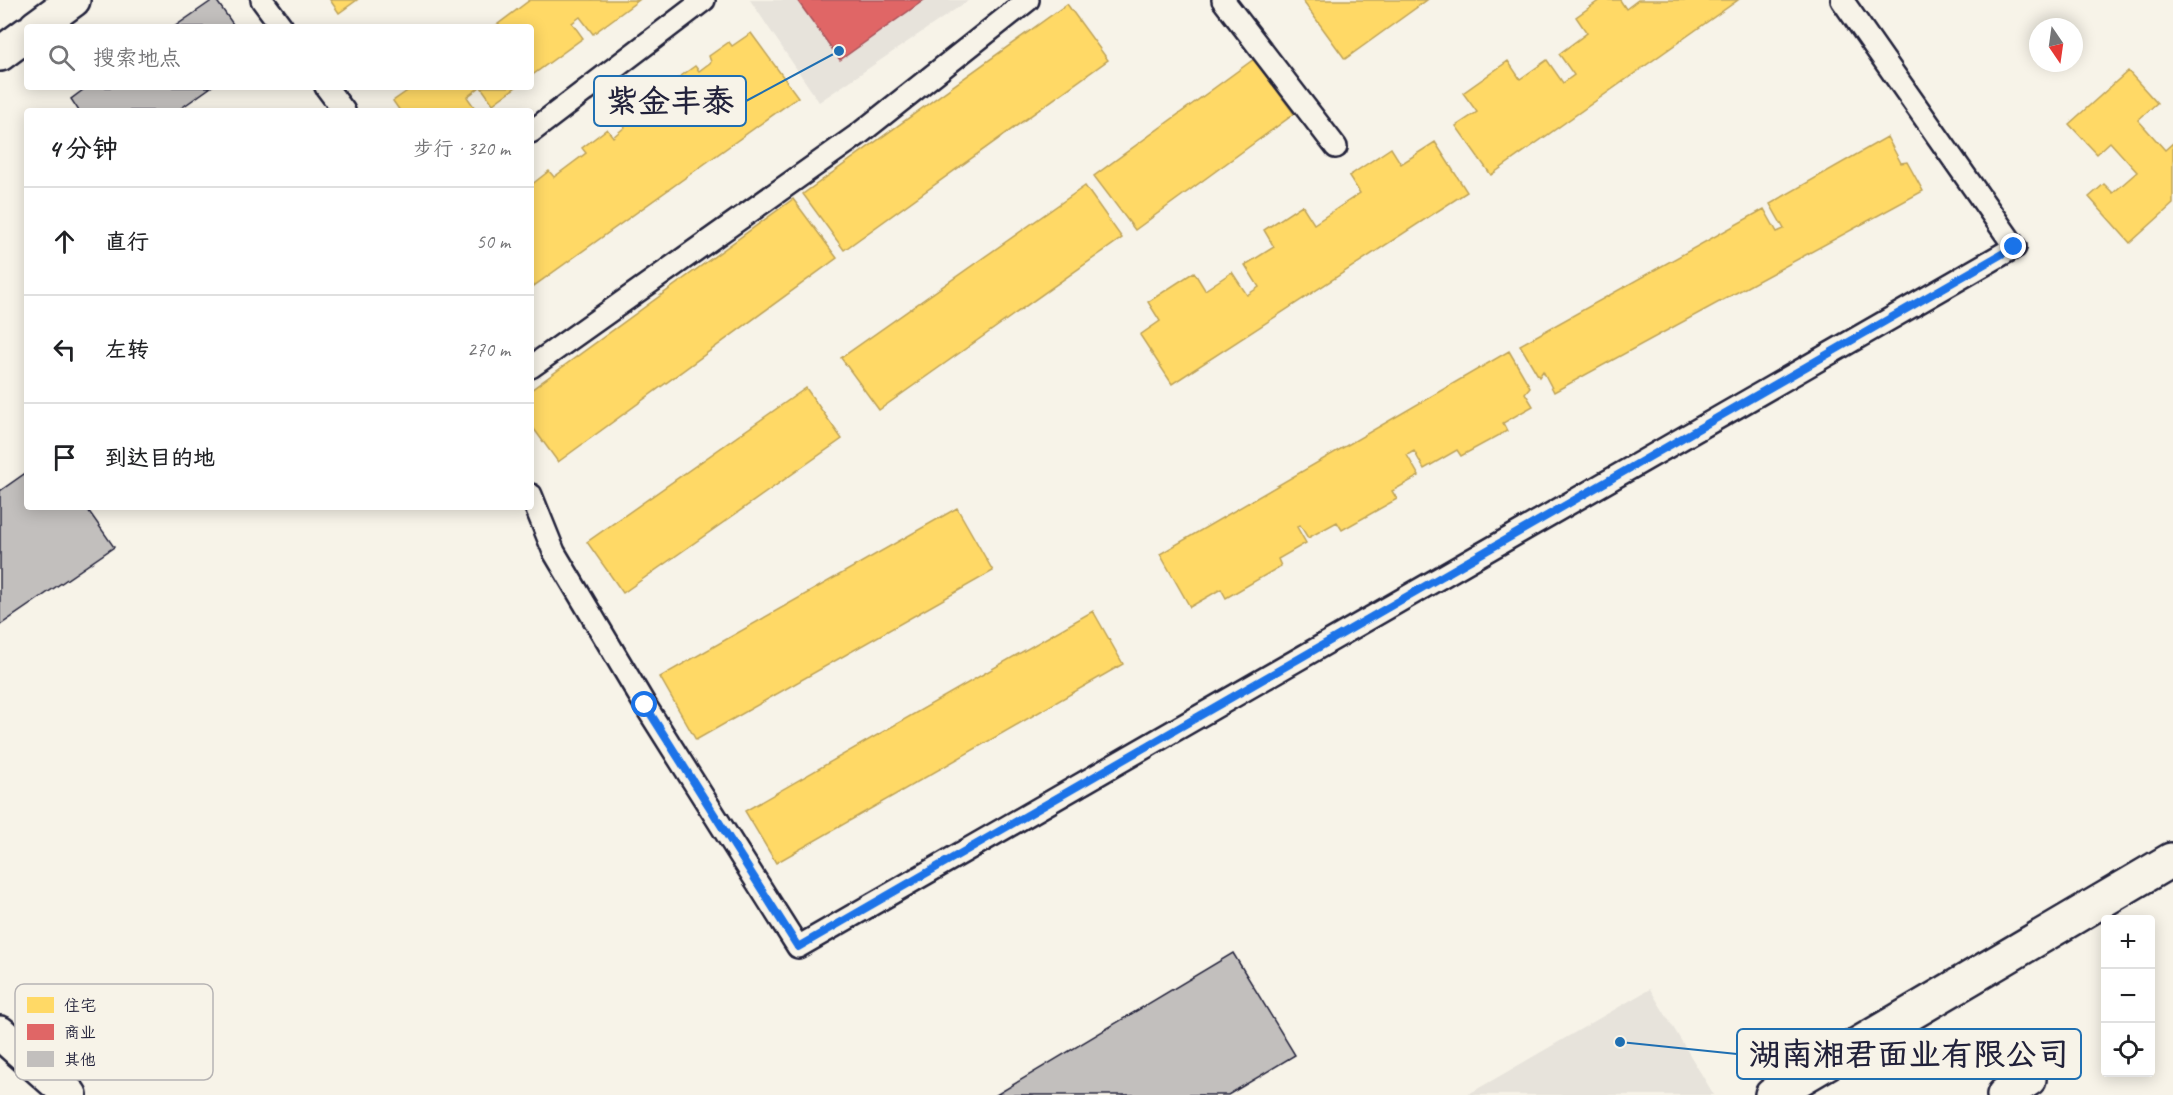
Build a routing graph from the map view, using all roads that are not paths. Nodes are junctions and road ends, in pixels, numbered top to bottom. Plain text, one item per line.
1 (73, 0) edge
2 (262, 0) edge
3 (704, 0) edge
4 (1028, 0) edge
5 (1223, 0) edge
6 (1842, 0) edge
7 (40, 24) edge
8 (280, 24) edge
9 (24, 36) edge
10 (0, 54) edge
11 (328, 90) edge
12 (342, 108) edge
13 (534, 130) edge
14 (1336, 147) dead end
15 (534, 365) edge
16 (534, 502) edge
17 (2171, 860) dead end
18 (0, 1033) edge
19 (15, 1046) edge
20 (53, 1080) edge
21 (70, 1095) edge
22 (1772, 1095) edge

1 - 7 street
2 - 8 lane
3 - 13 lane
4 - 15 lane
5 - 14 lane
6 - 16 lane
9 - 10 street
11 - 12 lane
17 - 22 street
18 - 19 street
20 - 21 street

